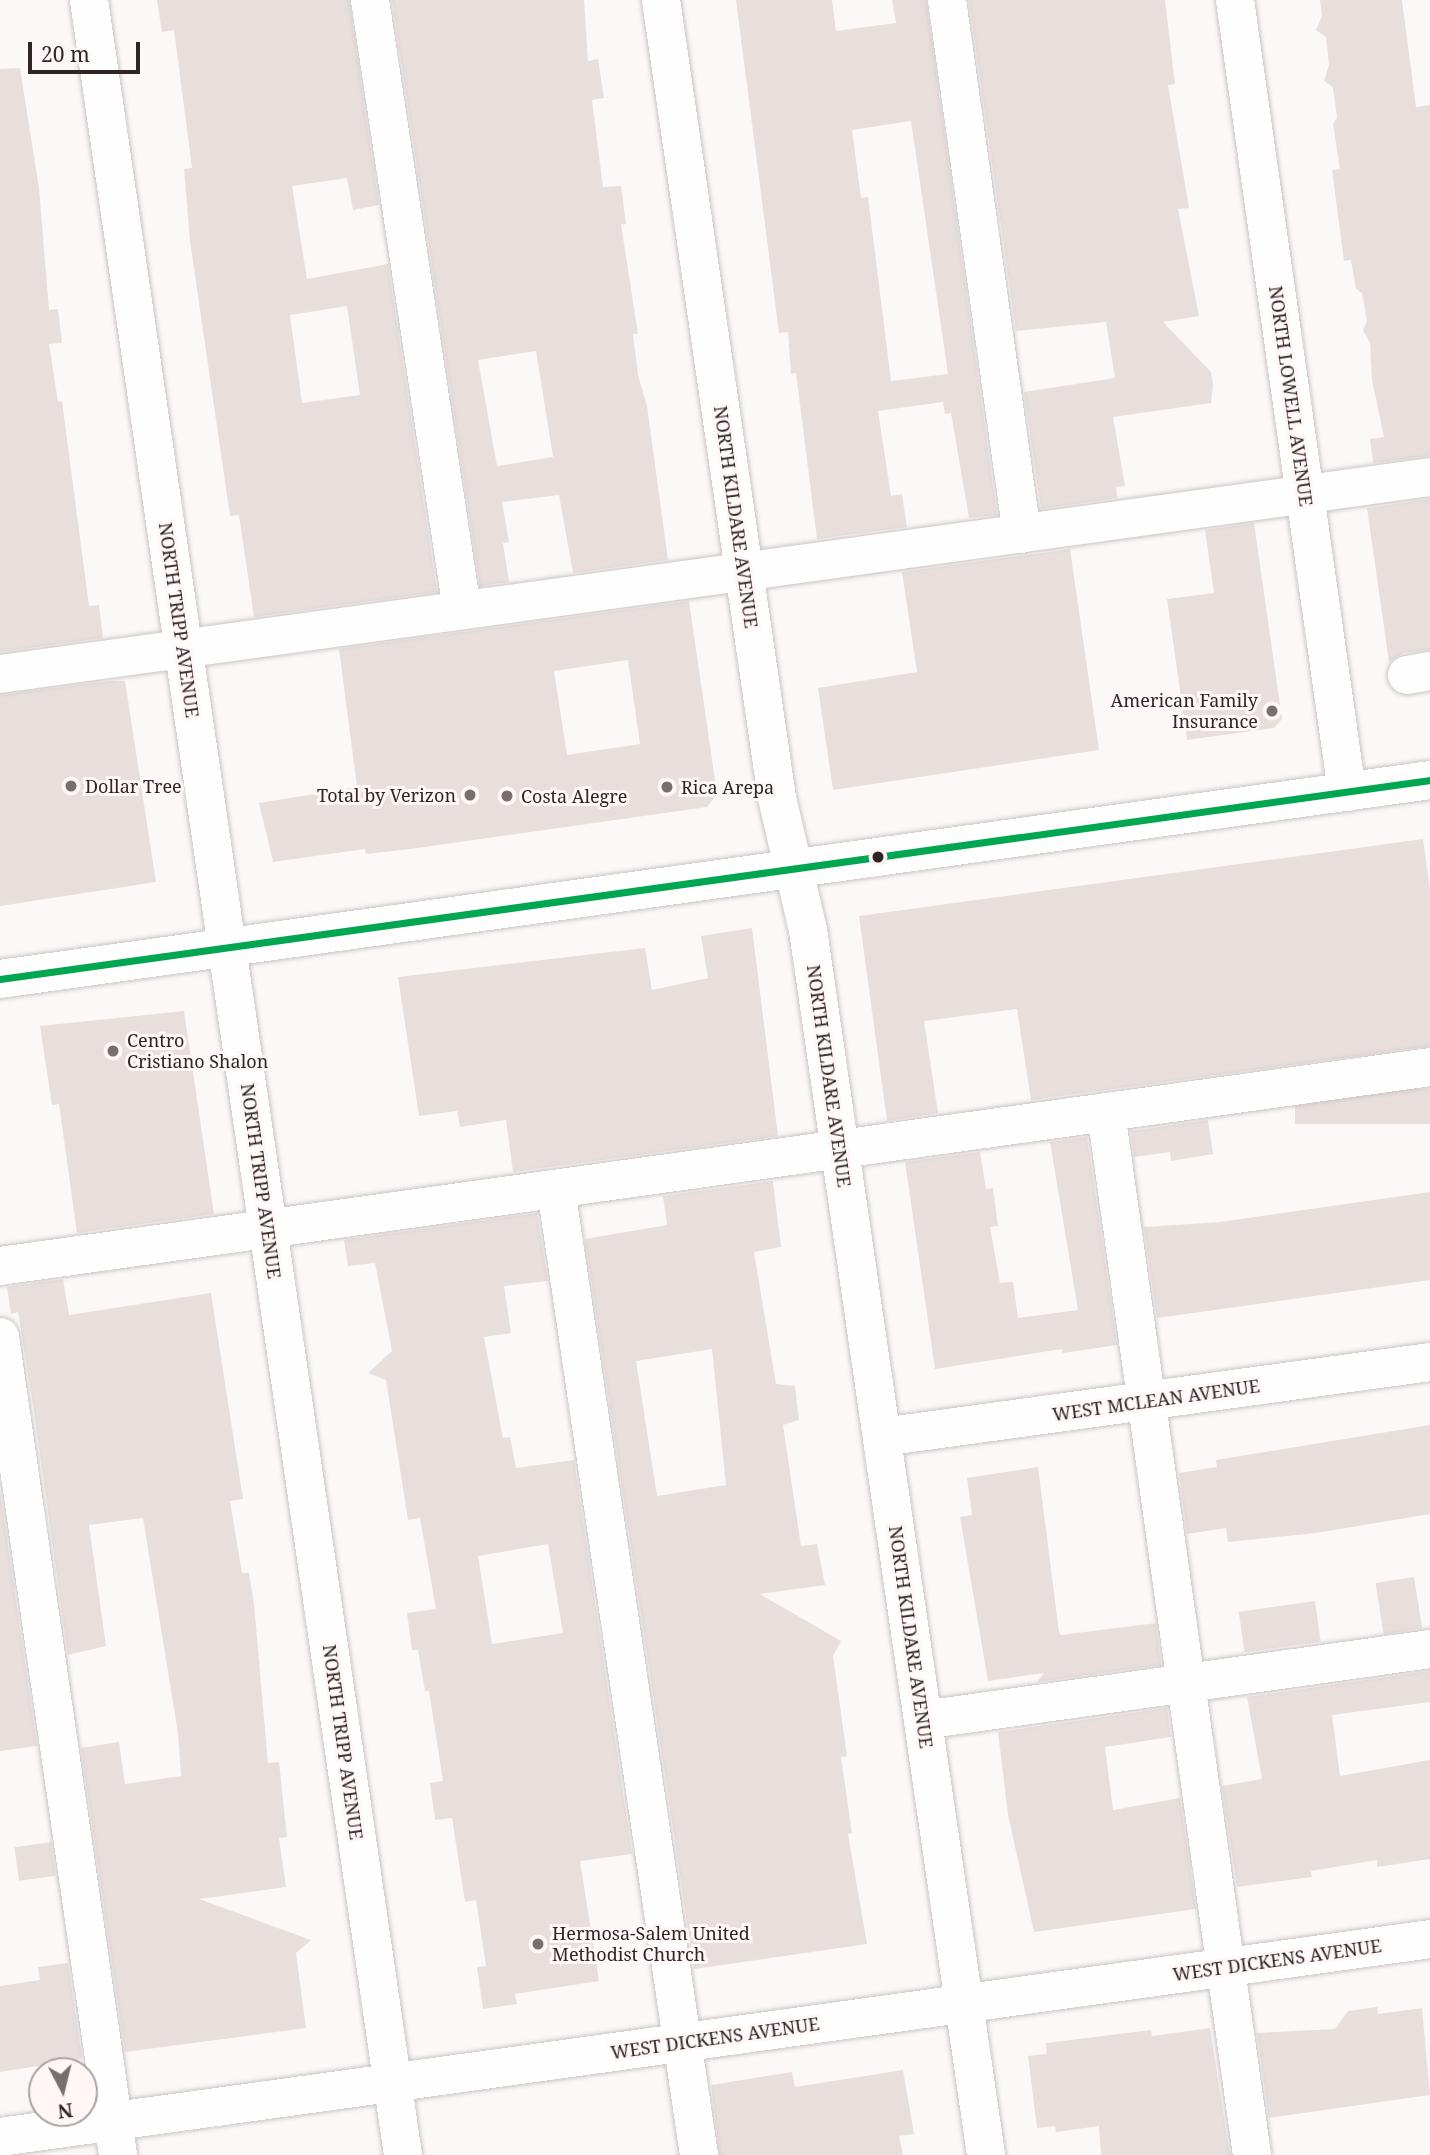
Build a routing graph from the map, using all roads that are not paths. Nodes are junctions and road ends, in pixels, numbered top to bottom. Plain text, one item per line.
1 (89, 0) edge
2 (370, 0) edge
3 (661, 0) edge
4 (947, 0) edge
5 (1235, 0) edge
6 (1430, 477) edge
7 (1305, 495) junction
8 (1022, 534) junction
9 (744, 571) junction
10 (462, 610) junction
11 (183, 648) junction
12 (0, 674) edge
13 (1430, 780) edge
14 (1347, 792) junction
15 (793, 869) junction
16 (227, 947) junction
17 (0, 979) edge
18 (1430, 1067) edge
19 (1106, 1112) junction
20 (840, 1149) junction
21 (556, 1189) junction
22 (268, 1229) junction
23 (0, 1266) edge
24 (0, 1337) edge
25 (1430, 1362) edge
26 (1147, 1401) junction
27 (882, 1437) junction
28 (1430, 1648) edge
29 (1186, 1683) junction
30 (923, 1720) junction
31 (1430, 1939) edge
32 (1226, 1967) junction
33 (964, 2004) junction
34 (682, 2043) junction
35 (393, 2083) junction
36 (0, 2137) edge
37 (116, 2138) edge
38 (403, 2155) edge
39 (699, 2155) edge
40 (986, 2155) edge
41 (1252, 2155) edge

1 - 11 street, NORTH TRIPP AVENUE
2 - 10 street
3 - 9 street, NORTH KILDARE AVENUE
4 - 8 street
5 - 7 street, NORTH LOWELL AVENUE
6 - 7 street
7 - 8 street
7 - 14 street, NORTH LOWELL AVENUE
8 - 9 street
9 - 10 street
9 - 15 street, NORTH KILDARE AVENUE
10 - 11 street
11 - 12 street
11 - 16 street, NORTH TRIPP AVENUE
13 - 14 street
14 - 15 street
15 - 16 street
15 - 20 street, NORTH KILDARE AVENUE
16 - 17 street
16 - 22 street, NORTH TRIPP AVENUE
18 - 19 street
19 - 20 street
19 - 26 street
20 - 21 street
20 - 27 street, NORTH KILDARE AVENUE
21 - 22 street
21 - 34 street
22 - 23 street
22 - 35 street, NORTH TRIPP AVENUE
24 - 37 street
25 - 26 street, WEST MCLEAN AVENUE
26 - 27 street, WEST MCLEAN AVENUE
26 - 29 street
27 - 30 street, NORTH KILDARE AVENUE
28 - 29 street
29 - 30 street
29 - 32 street
30 - 33 street, NORTH KILDARE AVENUE
31 - 32 street, WEST DICKENS AVENUE
32 - 33 street, WEST DICKENS AVENUE
32 - 41 street
33 - 34 street, WEST DICKENS AVENUE
33 - 40 street, NORTH KILDARE AVENUE
34 - 35 street, WEST DICKENS AVENUE
34 - 39 street
35 - 37 street, WEST DICKENS AVENUE
35 - 38 street, NORTH TRIPP AVENUE
36 - 37 street, WEST DICKENS AVENUE

